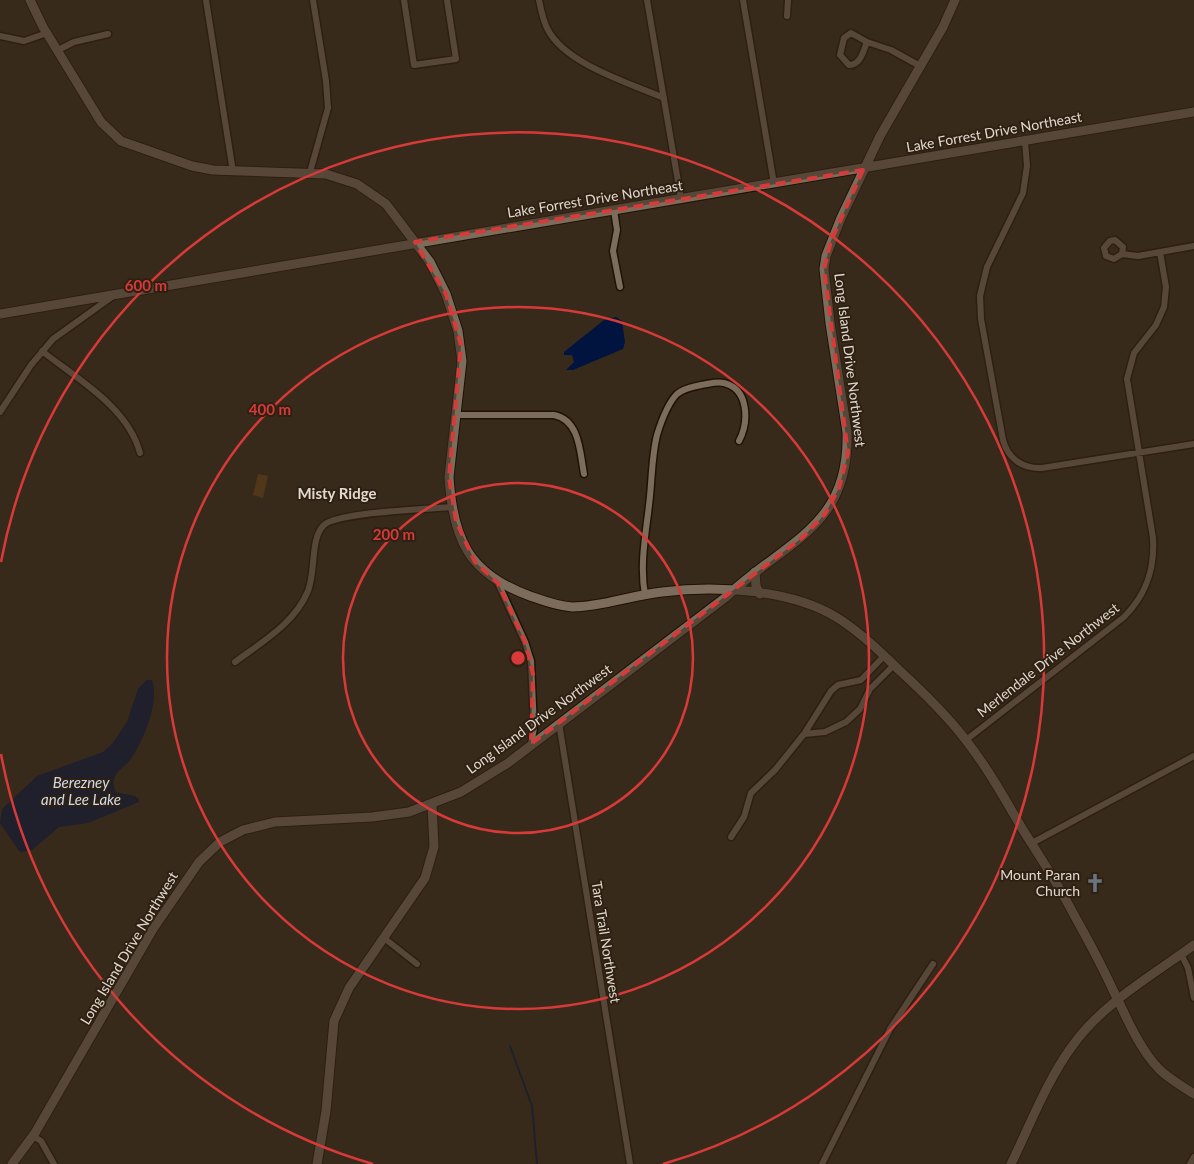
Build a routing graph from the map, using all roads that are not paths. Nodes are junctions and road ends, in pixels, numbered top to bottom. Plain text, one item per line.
1 (30, 0) edge
2 (206, 0) edge
3 (313, 0) edge
4 (404, 0) edge
5 (447, 0) edge
6 (539, 0) edge
7 (646, 0) edge
8 (743, 0) edge
9 (788, 0) edge
10 (955, 0) edge
11 (787, 16) dead end
12 (47, 33) junction
13 (108, 34) dead end
14 (0, 36) edge
15 (867, 42) junction
16 (58, 50) junction
17 (920, 66) junction
18 (664, 98) junction
19 (1194, 112) edge
20 (1026, 141) junction
21 (863, 170) junction
22 (233, 172) junction
23 (310, 172) junction
24 (774, 184) junction
25 (681, 199) junction
26 (614, 210) junction
27 (415, 242) junction
28 (1194, 246) edge
29 (1160, 252) junction
30 (1122, 254) dead end
31 (620, 287) dead end
32 (117, 294) junction
33 (0, 314) edge
34 (42, 351) junction
35 (0, 412) edge
36 (456, 415) junction
37 (739, 441) dead end
38 (1194, 444) edge
39 (140, 453) dead end
40 (1138, 453) junction
41 (584, 474) dead end
42 (452, 507) junction
43 (755, 572) junction
44 (498, 583) junction
45 (732, 591) junction
46 (760, 594) junction
47 (645, 595) junction
48 (885, 655) junction
49 (235, 662) dead end
50 (894, 665) junction
51 (861, 680) junction
52 (870, 689) junction
53 (559, 723) junction
54 (804, 734) junction
55 (966, 740) junction
56 (531, 744) junction
57 (1194, 756) edge
58 (432, 805) junction
59 (731, 837) dead end
60 (1032, 844) junction
61 (384, 938) junction
62 (1194, 945) edge
63 (1181, 954) junction
64 (418, 964) dead end
65 (933, 964) dead end
66 (1194, 998) edge
67 (1118, 1000) junction
68 (1194, 1094) edge
69 (33, 1136) junction
70 (1194, 1157) edge
71 (12, 1164) edge
72 (54, 1164) edge
73 (318, 1164) edge
74 (630, 1164) edge
75 (822, 1164) edge
76 (1010, 1164) edge
77 (1190, 1164) edge

1 - 12 street
2 - 22 street
3 - 23 street
4 - 5 street
6 - 18 street
7 - 18 street
8 - 24 street
9 - 11 street
10 - 17 street, Long Island Drive Northwest
12 - 14 street
12 - 16 street
13 - 16 street
15 - 15 street
15 - 17 street
16 - 22 street
17 - 21 street, Long Island Drive Northwest
18 - 25 street
19 - 20 street, Lake Forrest Drive Northeast
20 - 21 street, Lake Forrest Drive Northeast
20 - 40 street
21 - 24 street, Lake Forrest Drive Northeast
21 - 43 street, Long Island Drive Northwest
22 - 23 street
23 - 27 street
24 - 25 street, Lake Forrest Drive Northeast
25 - 26 street, Lake Forrest Drive Northeast
26 - 27 street, Lake Forrest Drive Northeast
26 - 31 street
27 - 32 street, Lake Forrest Drive Northeast
27 - 36 street
28 - 29 street
29 - 30 street
29 - 40 street, Merlendale Drive Northwest
32 - 33 street, Lake Forrest Drive Northeast
32 - 34 street
34 - 35 street
34 - 39 street
36 - 41 street
36 - 42 street
37 - 47 street
38 - 40 street
40 - 55 street, Merlendale Drive Northwest
42 - 44 street
42 - 49 street
43 - 45 street, Long Island Drive Northwest
43 - 46 street
44 - 47 street
44 - 56 street
45 - 46 street
45 - 47 street
45 - 53 street, Long Island Drive Northwest
46 - 48 street
48 - 50 street
48 - 51 street
50 - 52 street
50 - 55 street
51 - 52 street
51 - 54 street
52 - 54 street
53 - 56 street, Long Island Drive Northwest
53 - 74 street, Tara Trail Northwest
54 - 59 street
55 - 60 street
56 - 58 street, Long Island Drive Northwest
57 - 60 street
58 - 61 street
58 - 69 street, Long Island Drive Northwest
60 - 67 street
61 - 64 street
61 - 73 street
62 - 63 street
63 - 66 street
63 - 67 street
65 - 75 street
67 - 68 street
67 - 76 street
69 - 71 street, Long Island Drive Northwest
69 - 72 street
70 - 77 street

